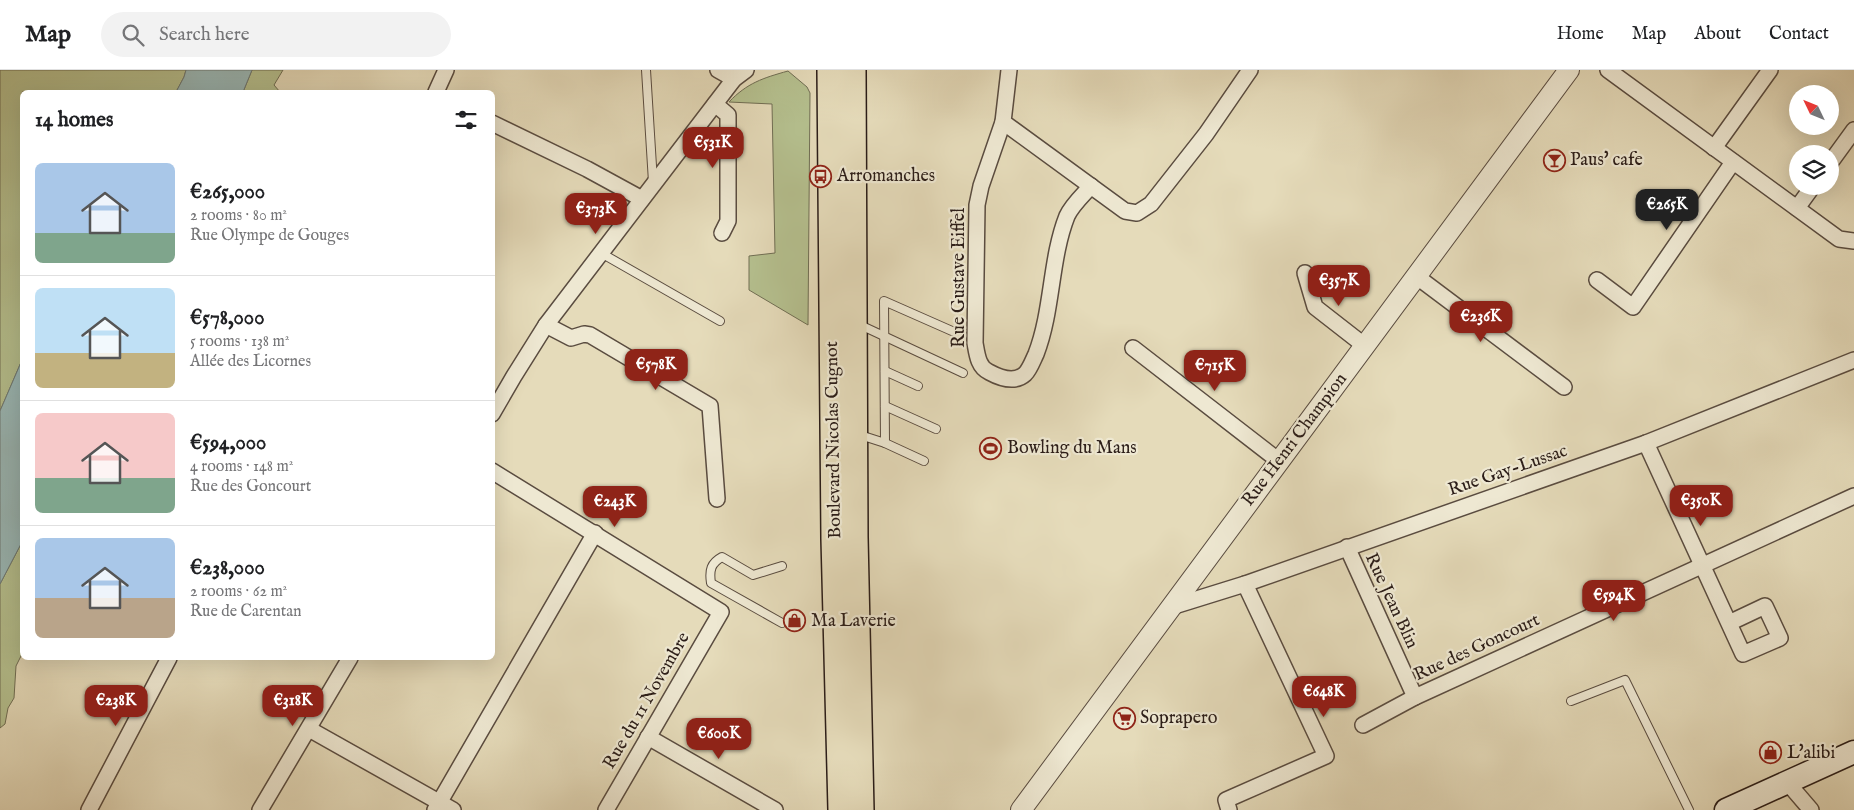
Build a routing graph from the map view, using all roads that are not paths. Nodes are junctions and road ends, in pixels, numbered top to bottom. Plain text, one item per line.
1 (446, 70) edge
2 (646, 70) edge
3 (718, 70) edge
4 (853, 70) edge
5 (1009, 70) edge
6 (1250, 70) edge
7 (1568, 70) edge
8 (1608, 70) edge
9 (1770, 70) edge
10 (827, 73) edge
11 (740, 74) edge
12 (437, 90) edge
13 (715, 104) junction
14 (1003, 122) junction
15 (495, 124) edge
16 (1854, 130) edge
17 (1714, 148) junction
18 (1839, 151) edge
19 (1733, 162) junction
20 (653, 184) junction
21 (1091, 186) junction
22 (1806, 195) edge
23 (642, 199) junction
24 (1797, 208) junction
25 (722, 233) dead end
26 (1854, 241) edge
27 (601, 253) junction
28 (1305, 273) dead end
29 (1416, 276) junction
30 (1597, 280) dead end
31 (720, 321) dead end
32 (854, 322) junction
33 (546, 325) junction
34 (952, 331) dead end
35 (884, 337) junction
36 (1365, 346) junction
37 (1133, 348) dead end
38 (1854, 360) edge
39 (885, 371) junction
40 (963, 373) dead end
41 (918, 386) dead end
42 (1564, 387) dead end
43 (885, 406) junction
44 (495, 409) edge
45 (936, 429) dead end
46 (855, 434) junction
47 (885, 443) junction
48 (1646, 443) junction
49 (924, 461) dead end
50 (1279, 461) junction
51 (495, 473) edge
52 (1854, 496) edge
53 (717, 499) dead end
54 (595, 534) junction
55 (1346, 547) junction
56 (1702, 565) junction
57 (782, 566) dead end
58 (1245, 584) junction
59 (1171, 607) junction
60 (782, 623) dead end
61 (1729, 623) dead end
62 (168, 660) edge
63 (349, 660) edge
64 (1415, 697) junction
65 (1571, 701) dead end
66 (1363, 725) dead end
67 (310, 729) junction
68 (648, 737) junction
69 (1854, 752) edge
70 (1786, 782) junction
71 (437, 806) edge
72 (89, 810) edge
73 (260, 810) edge
74 (453, 810) edge
75 (606, 810) edge
76 (775, 810) edge
77 (841, 810) edge
78 (861, 810) edge
79 (1021, 810) edge
80 (1229, 810) edge
81 (1689, 810) edge
82 (1726, 810) edge
83 (1810, 810) edge

1 - 12 street
2 - 20 lane
3 - 11 street
4 - 32 main road, Boulevard Nicolas Cugnot
5 - 14 street
6 - 21 street
7 - 29 street, Rue Henri Champion
8 - 17 street
9 - 17 street
10 - 77 main road, Boulevard Nicolas Cugnot
11 - 13 street
13 - 20 street
13 - 25 street
14 - 21 street
14 - 21 street, Rue Gustave Eiffel
15 - 23 street
16 - 18 street
17 - 19 street
19 - 24 street
19 - 30 street
20 - 23 street
22 - 24 street
23 - 27 street
24 - 26 street
27 - 31 lane
27 - 33 street
28 - 36 street
29 - 36 street, Rue Henri Champion
29 - 42 street
32 - 35 lane
32 - 46 main road, Boulevard Nicolas Cugnot
33 - 44 street
33 - 53 street
34 - 35 lane
35 - 39 lane
35 - 40 lane
36 - 50 street, Rue Henri Champion
37 - 50 street
38 - 48 street, Rue Gay-Lussac
39 - 41 lane
39 - 43 lane
43 - 45 lane
43 - 47 lane
46 - 47 lane
46 - 78 main road, Boulevard Nicolas Cugnot
47 - 49 lane
48 - 55 street, Rue Gay-Lussac
48 - 56 street
50 - 59 street, Rue Henri Champion
51 - 54 street
52 - 56 street, Rue des Goncourt
54 - 68 street, Rue du 11 Novembre
54 - 71 street
55 - 58 street, Rue Gay-Lussac
55 - 64 street, Rue Jean Blin
56 - 61 street
56 - 64 street, Rue des Goncourt
57 - 60 lane
58 - 59 street, Rue Gay-Lussac
58 - 80 street
59 - 79 street, Rue Henri Champion
62 - 72 street
63 - 67 street
64 - 66 street, Rue des Goncourt
65 - 81 lane
67 - 71 street
67 - 73 street
68 - 75 street, Rue du 11 Novembre
68 - 76 street
69 - 70 main road
70 - 82 main road
70 - 83 street
71 - 74 street

